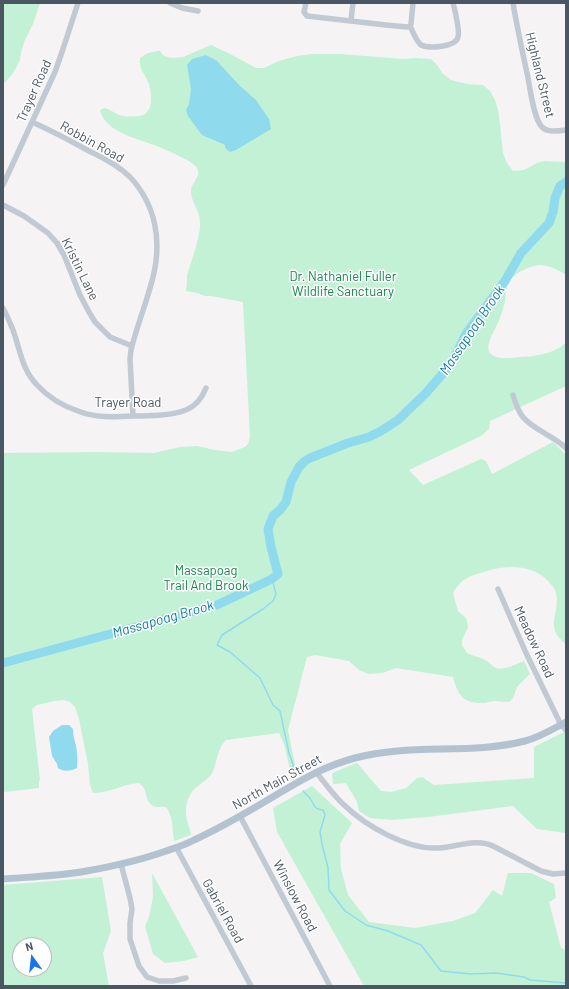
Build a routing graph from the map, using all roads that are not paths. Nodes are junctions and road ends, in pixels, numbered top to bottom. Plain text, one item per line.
1 (78, 3) edge
2 (170, 3) edge
3 (306, 3) edge
4 (353, 3) edge
5 (413, 3) edge
6 (453, 3) edge
7 (513, 3) edge
8 (198, 11) dead end
9 (351, 20) junction
10 (410, 26) junction
11 (32, 122) junction
12 (566, 130) edge
13 (3, 185) edge
14 (3, 205) edge
15 (3, 308) edge
16 (132, 346) junction
17 (206, 388) dead end
18 (513, 396) dead end
19 (133, 416) junction
20 (566, 448) edge
21 (498, 589) dead end
22 (564, 725) edge
23 (316, 772) junction
24 (240, 816) junction
25 (176, 847) junction
26 (121, 864) junction
27 (566, 873) edge
28 (3, 879) edge
29 (186, 978) dead end
30 (251, 986) edge
31 (330, 986) edge

1 - 11 street, Trayer Road
2 - 8 street
3 - 9 street
4 - 9 street
5 - 10 street
6 - 10 street
7 - 12 street, Highland Street
9 - 10 street
11 - 13 street, Trayer Road
11 - 16 street, Robbin Road
14 - 16 street, Kristin Lane
15 - 19 street, Trayer Road
16 - 19 street, Robbin Road
17 - 19 street, Trayer Road
18 - 20 street
21 - 22 street, Meadow Road
22 - 23 main road, North Main Street
23 - 24 main road, North Main Street
23 - 27 street
24 - 25 main road, North Main Street
24 - 31 street, Winslow Road
25 - 26 main road, North Main Street
25 - 30 street, Gabriel Road
26 - 28 main road, North Main Street
26 - 29 street

